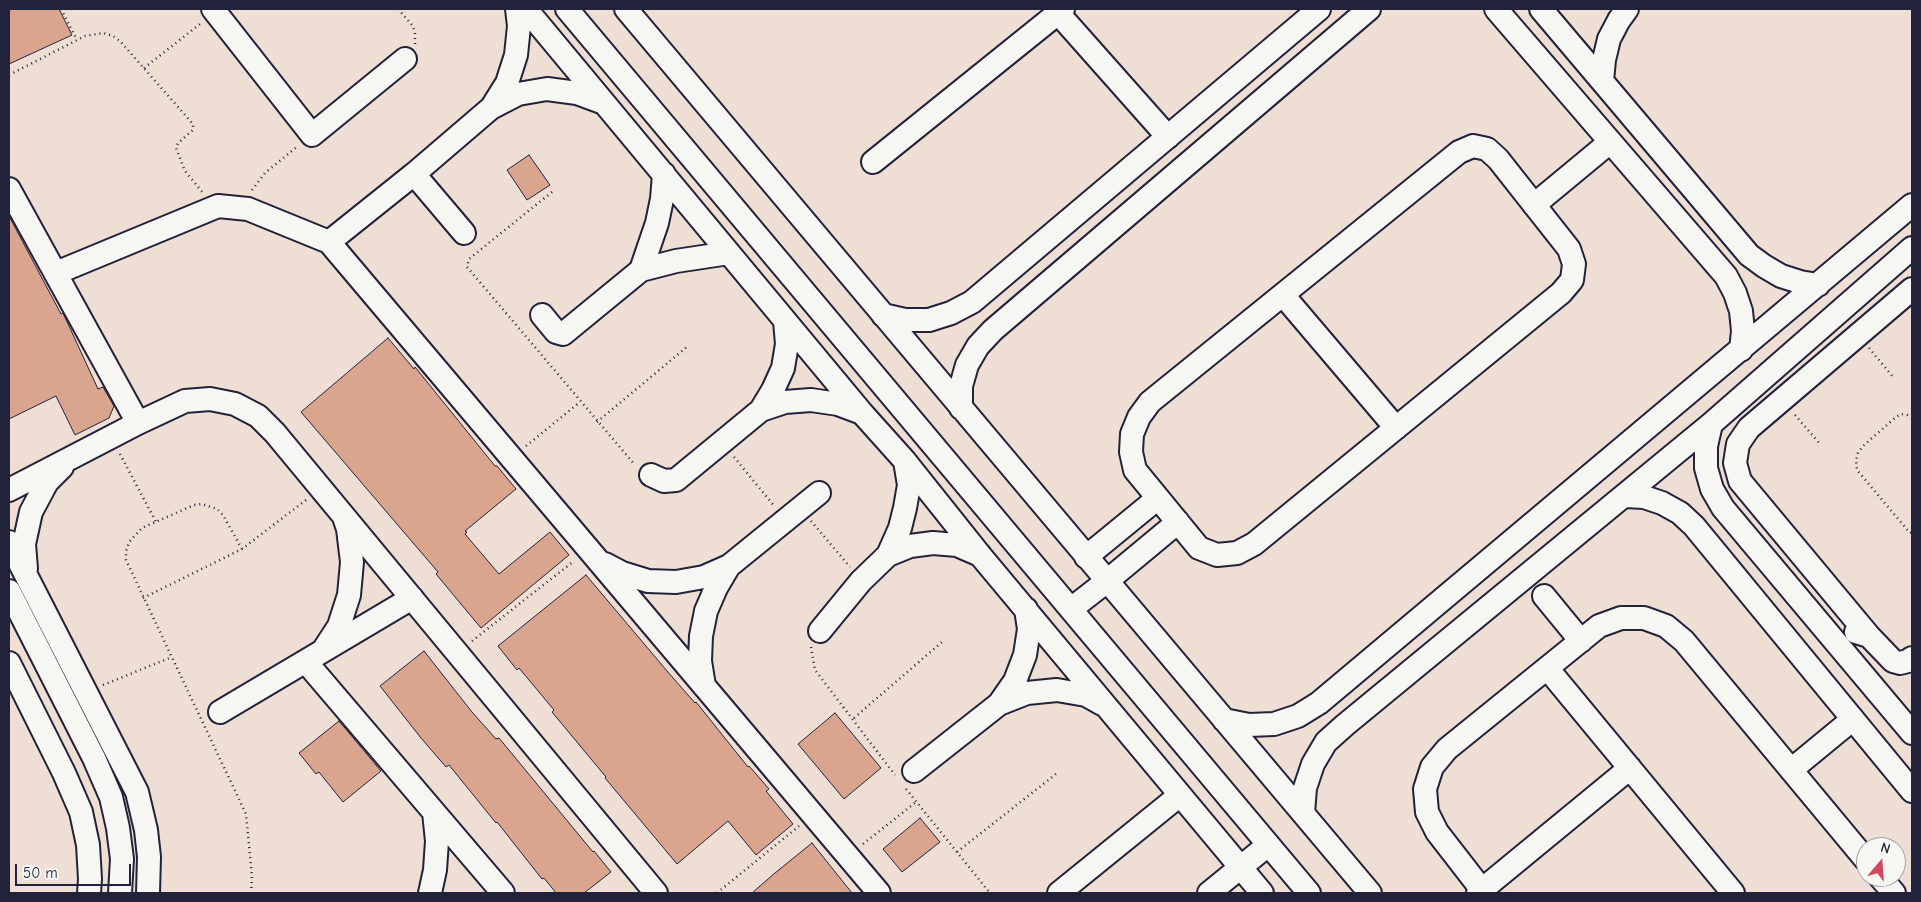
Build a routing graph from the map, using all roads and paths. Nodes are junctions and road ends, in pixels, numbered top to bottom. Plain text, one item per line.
1 (61, 9) edge
2 (398, 9) edge
3 (517, 9) edge
4 (526, 9) edge
5 (567, 9) edge
6 (626, 9) edge
7 (1319, 9) edge
8 (1369, 9) edge
9 (1496, 9) edge
10 (1541, 9) edge
11 (1627, 9) edge
12 (214, 11) edge
13 (1061, 11) edge
14 (77, 40) junction
15 (405, 59) joint
16 (144, 68) junction
17 (9, 75) edge
18 (1602, 81) junction
19 (605, 104) junction
20 (491, 108) junction
21 (312, 135) junction
22 (1168, 137) junction
23 (1610, 142) junction
24 (872, 162) dead end
25 (414, 174) junction
26 (664, 174) junction
27 (9, 189) edge
28 (1534, 205) junction
29 (1912, 205) edge
30 (218, 206) junction
31 (248, 209) junction
32 (464, 233) dead end
33 (329, 242) junction
34 (1912, 248) edge
35 (729, 253) junction
36 (641, 270) junction
37 (56, 273) junction
38 (1818, 285) junction
39 (1910, 293) edge
40 (1283, 295) junction
41 (1852, 302) junction
42 (542, 315) dead end
43 (883, 315) junction
44 (785, 321) junction
45 (1859, 335) junction
46 (688, 346) dead end
47 (1742, 350) junction
48 (1893, 377) dead end
49 (1782, 400) junction
50 (580, 402) dead end
51 (961, 408) junction
52 (761, 410) junction
53 (862, 413) junction
54 (1912, 418) edge
55 (597, 422) dead end
56 (138, 423) junction
57 (1710, 424) junction
58 (1396, 428) junction
59 (111, 437) junction
60 (722, 442) junction
61 (1821, 445) dead end
62 (70, 458) junction
63 (512, 458) junction
64 (904, 461) junction
65 (651, 475) dead end
66 (321, 488) junction
67 (9, 490) edge
68 (819, 493) dead end
69 (1624, 496) junction
70 (1158, 498) junction
71 (343, 514) junction
72 (793, 515) junction
73 (1178, 522) junction
74 (156, 523) junction
75 (1912, 532) edge
76 (9, 542) edge
77 (242, 549) junction
78 (593, 554) junction
79 (888, 555) junction
80 (980, 555) junction
81 (1086, 557) junction
82 (730, 566) junction
83 (27, 577) junction
84 (861, 581) junction
85 (1107, 582) junction
86 (9, 591) edge
87 (1544, 596) dead end
88 (144, 598) junction
89 (412, 598) junction
90 (1026, 609) junction
91 (1071, 609) junction
92 (1822, 627) junction
93 (820, 631) joint
94 (1869, 636) junction
95 (1581, 641) junction
96 (942, 642) dead end
97 (457, 653) junction
98 (172, 657) junction
99 (314, 658) junction
100 (1912, 658) edge
101 (9, 664) edge
102 (1547, 668) junction
103 (704, 686) junction
104 (86, 692) junction
105 (1000, 704) junction
106 (1105, 705) junction
107 (220, 712) dead end
108 (854, 718) junction
109 (1853, 719) junction
110 (1224, 720) junction
111 (1912, 733) edge
112 (94, 758) junction
113 (1630, 768) junction
114 (1791, 770) junction
115 (64, 773) junction
116 (1056, 774) dead end
117 (907, 781) junction
118 (1912, 791) edge
119 (1180, 795) junction
120 (916, 802) junction
121 (434, 812) junction
122 (1302, 813) junction
123 (813, 814) junction
124 (1268, 845) junction
125 (1856, 848) edge
126 (957, 852) junction
127 (848, 856) junction
128 (1240, 868) junction
129 (1480, 892) edge
130 (89, 893) edge
131 (124, 893) edge
132 (148, 893) edge
133 (251, 893) edge
134 (430, 893) edge
135 (503, 893) edge
136 (656, 893) edge
137 (717, 893) edge
138 (880, 893) edge
139 (990, 893) edge
140 (1059, 893) edge
141 (1210, 893) edge
142 (1262, 893) edge
143 (1308, 893) edge
144 (1370, 893) edge
145 (1733, 893) edge

1 - 14 path
2 - 15 path
3 - 20 street
4 - 19 street
5 - 91 street
6 - 43 street
7 - 22 street
8 - 51 street
9 - 23 street
10 - 18 street
11 - 18 street
12 - 16 path
12 - 21 street
13 - 22 street
13 - 24 street
14 - 16 path
14 - 17 path
15 - 21 street
16 - 30 path
18 - 38 street
19 - 20 street
19 - 26 street
20 - 25 street
21 - 31 path
22 - 43 street
23 - 28 street
23 - 47 street
25 - 32 street
25 - 33 street
26 - 35 street
26 - 36 street
27 - 37 street
28 - 40 street
28 - 58 street
29 - 38 street
30 - 31 street
30 - 37 street
31 - 33 street
33 - 63 street
34 - 41 street
35 - 36 street
35 - 44 street
36 - 42 street
37 - 56 street
38 - 47 street
39 - 41 street
39 - 45 street
40 - 58 street
40 - 70 street
41 - 57 street
43 - 51 street
44 - 52 street
44 - 53 street
45 - 48 path
45 - 49 street
46 - 55 path
47 - 110 street
49 - 61 path
49 - 94 street
50 - 63 path
51 - 81 street
52 - 53 street
52 - 60 street
53 - 64 street
54 - 75 path
56 - 59 street
56 - 66 street
57 - 69 street
57 - 92 street
58 - 73 street
59 - 62 street
59 - 74 path
60 - 65 street
60 - 72 path
62 - 67 street
62 - 83 street
63 - 78 street
64 - 79 street
64 - 80 street
66 - 71 street
66 - 77 path
68 - 72 street
69 - 109 street
69 - 122 street
70 - 73 street
70 - 81 street
71 - 89 street
71 - 99 street
72 - 82 street
72 - 84 path
73 - 85 street
74 - 77 path
74 - 88 path
76 - 83 street
77 - 88 path
78 - 82 street
78 - 97 path
78 - 103 street
79 - 80 street
79 - 84 street
80 - 90 street
81 - 85 street
82 - 103 street
83 - 104 street
84 - 93 street
85 - 91 street
85 - 110 street
86 - 112 street
87 - 95 street
88 - 98 path
89 - 97 street
89 - 99 street
90 - 105 street
90 - 106 street
91 - 124 street
92 - 94 street
92 - 111 street
93 - 108 path
94 - 100 street
95 - 102 street
95 - 114 street
96 - 108 path
97 - 136 street
98 - 104 path
98 - 133 path
99 - 107 street
99 - 121 street
101 - 115 street
102 - 113 street
102 - 129 street
103 - 123 street
104 - 132 street
105 - 106 street
105 - 117 street
106 - 119 street
108 - 117 path
109 - 114 street
109 - 118 street
110 - 122 street
112 - 115 street
112 - 131 street
113 - 129 street
113 - 145 street
114 - 125 street
115 - 130 street
116 - 126 path
117 - 120 path
119 - 128 street
119 - 140 street
120 - 126 path
120 - 127 path
121 - 134 street
121 - 135 street
122 - 144 street
123 - 127 street
123 - 137 path
124 - 128 street
124 - 143 street
126 - 139 path
127 - 138 street
128 - 141 street
128 - 142 street

